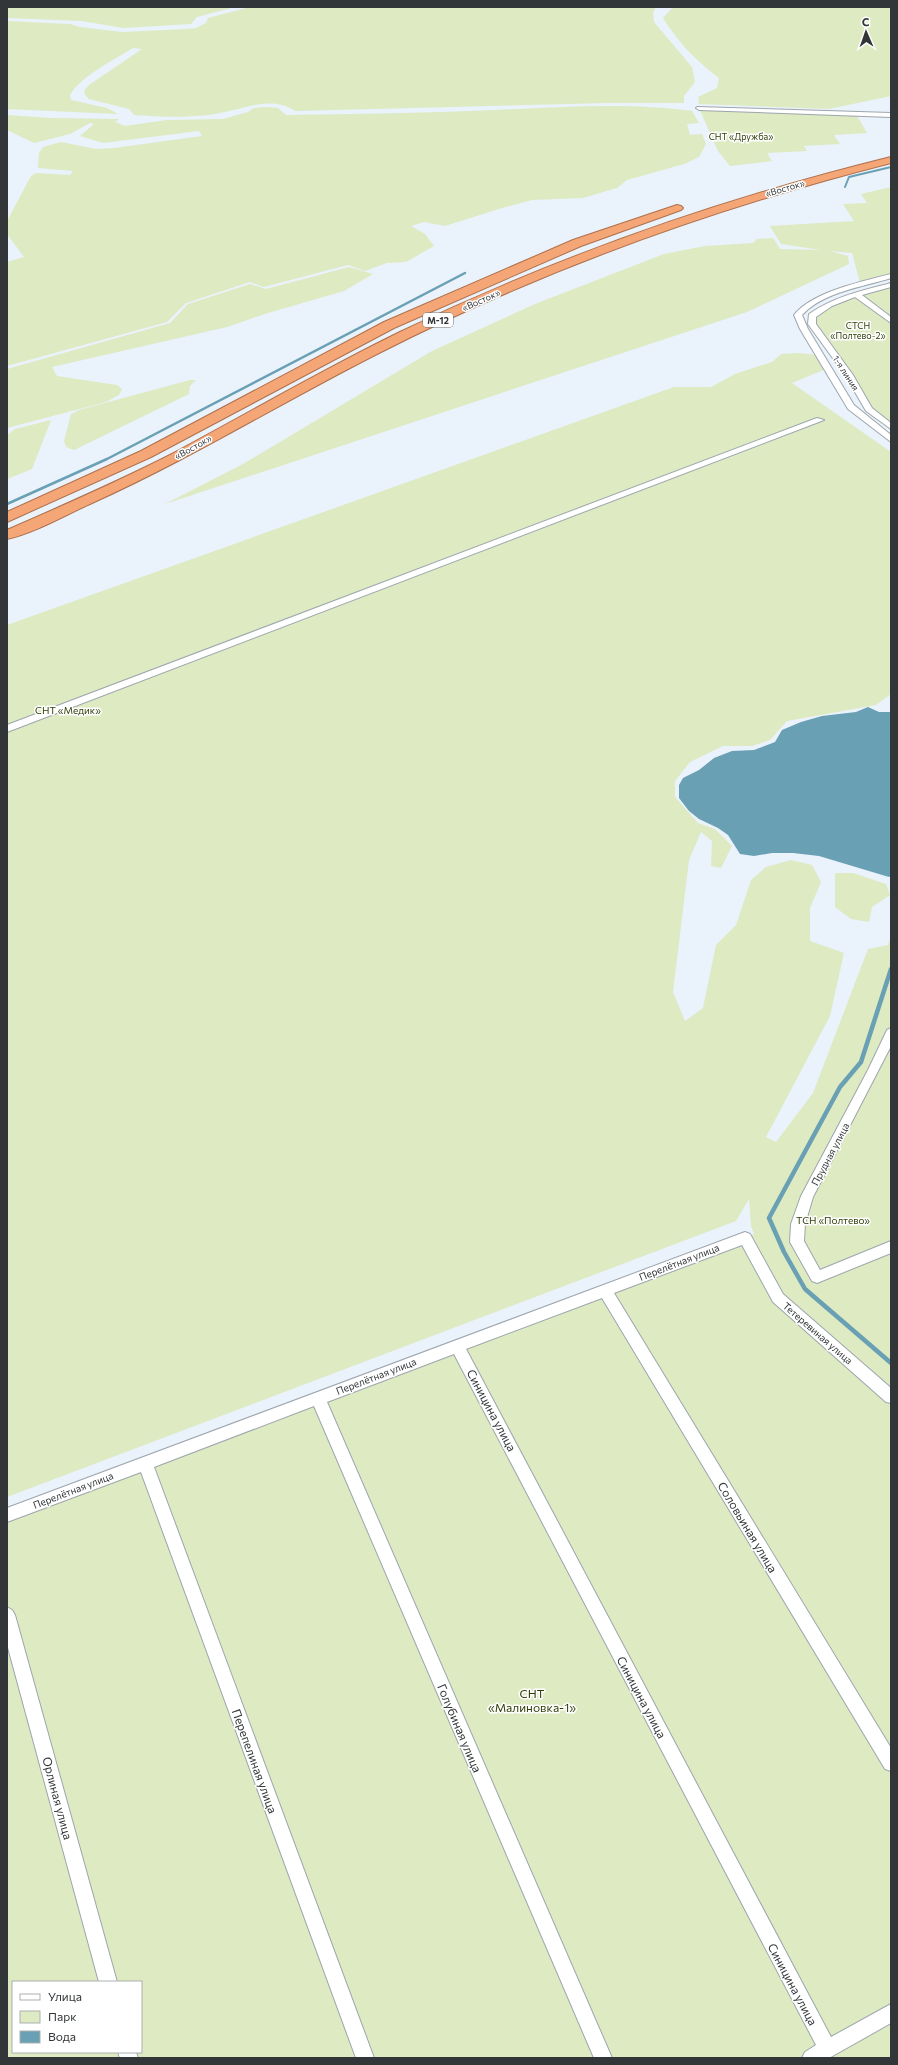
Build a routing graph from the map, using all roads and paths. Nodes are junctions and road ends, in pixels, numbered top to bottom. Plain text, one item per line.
1 (699, 108) dead end
2 (891, 115) edge
3 (891, 149) edge
4 (891, 160) edge
5 (772, 179) dead end
6 (686, 205) dead end
7 (891, 276) edge
8 (891, 285) edge
9 (858, 296) junction
10 (891, 321) edge
11 (820, 420) dead end
12 (891, 427) edge
13 (891, 439) edge
14 (7, 518) edge
15 (7, 535) edge
16 (7, 729) edge
17 (891, 1033) edge
18 (745, 1238) joint
19 (891, 1247) edge
20 (605, 1290) junction
21 (457, 1346) junction
22 (891, 1397) edge
23 (318, 1398) junction
24 (145, 1463) junction
25 (7, 1515) edge
26 (7, 1615) edge
27 (891, 1763) edge
28 (108, 1981) edge
29 (891, 2013) edge
30 (828, 2049) junction
31 (365, 2058) edge
32 (603, 2058) edge
33 (811, 2058) edge

1 - 2 street
3 - 5 highway, «Восток»
4 - 15 highway, «Восток» / М-12
6 - 14 highway, «Восток» / М-12
7 - 13 street
8 - 9 street, 1-я линия
9 - 10 street
9 - 12 street, 1-я линия
11 - 16 street
17 - 19 street, Прудная улица
18 - 20 street, Перелётная улица
18 - 22 street, Тетеревиная улица
20 - 21 street, Перелётная улица
20 - 27 street, Соловьиная улица
21 - 23 street, Перелётная улица
21 - 30 street, Синицина улица
23 - 24 street, Перелётная улица
23 - 32 street, Голубиная улица
24 - 25 street, Перелётная улица
24 - 31 street, Перепелиная улица
26 - 28 street, Орлиная улица
29 - 30 street
30 - 33 street

